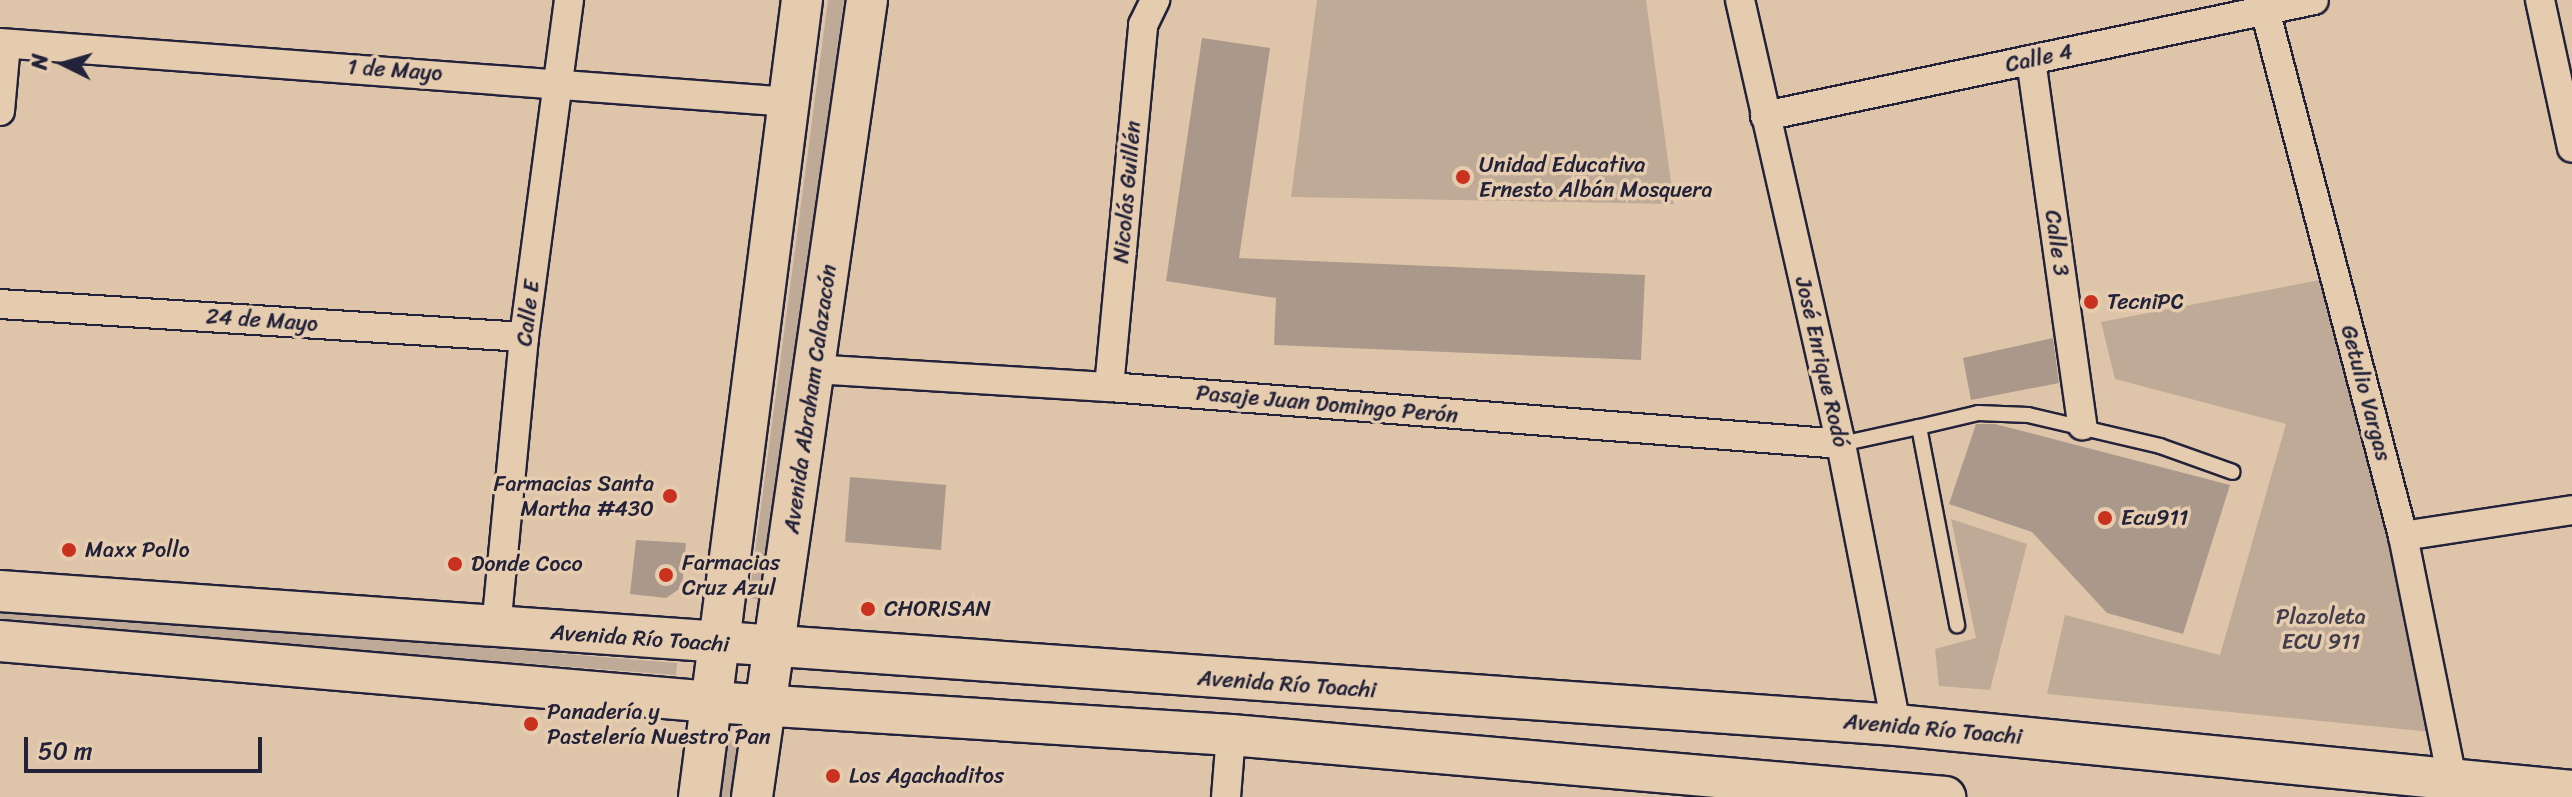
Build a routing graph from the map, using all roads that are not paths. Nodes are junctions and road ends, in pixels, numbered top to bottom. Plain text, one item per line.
1 (569, 0) edge
2 (802, 0) edge
3 (867, 0) edge
4 (1155, 0) edge
5 (1740, 0) edge
6 (2314, 0) edge
7 (2540, 0) edge
8 (2265, 10) junction
9 (3, 43) edge
10 (2031, 60) junction
11 (557, 81) junction
12 (790, 102) junction
13 (0, 111) edge
14 (1765, 116) junction
15 (2572, 148) edge
16 (0, 304) edge
17 (524, 337) junction
18 (812, 369) junction
19 (1109, 387) junction
20 (2082, 425) junction
21 (1919, 427) junction
22 (1841, 444) junction
23 (2233, 472) dead end
24 (2572, 510) edge
25 (2403, 536) junction
26 (0, 591) edge
27 (1957, 625) dead end
28 (496, 628) junction
29 (0, 641) edge
30 (720, 643) junction
31 (776, 647) junction
32 (711, 702) junction
33 (769, 706) junction
34 (1896, 725) junction
35 (1231, 735) junction
36 (2452, 780) junction
37 (2572, 791) edge
38 (699, 797) edge
39 (752, 797) edge
40 (1226, 797) edge
41 (1945, 797) edge

1 - 11 street, Calle E
2 - 12 main road
3 - 18 main road, Avenida Abraham Calazacón
4 - 19 street, Nicolás Guillén
5 - 14 street, José Enrique Rodó
6 - 8 street, Calle 4
7 - 15 street
8 - 10 street, Calle 4
8 - 25 street, Getulio Vargas
9 - 11 street, 1 de Mayo
9 - 13 street
10 - 14 street, Calle 4
10 - 20 street, Calle 3
11 - 12 street, 1 de Mayo
11 - 17 street, Calle E
12 - 30 main road
14 - 22 street, José Enrique Rodó
16 - 17 street, 24 de Mayo
17 - 28 street, Calle E
18 - 19 street, Pasaje Juan Domingo Perón
18 - 31 main road, Avenida Abraham Calazacón
19 - 22 street, Pasaje Juan Domingo Perón
20 - 21 lane
20 - 23 lane
21 - 22 lane
21 - 27 lane
22 - 34 street, José Enrique Rodó
24 - 25 street
25 - 36 street, Getulio Vargas
26 - 28 main road, Avenida Río Toachi
28 - 30 main road, Avenida Río Toachi
29 - 32 main road
30 - 31 main road, Avenida Río Toachi
30 - 32 main road
31 - 33 main road, Avenida Abraham Calazacón
31 - 34 main road, Avenida Río Toachi
32 - 33 main road
32 - 38 main road
33 - 35 main road
33 - 39 main road, Avenida Abraham Calazacón
34 - 36 main road, Avenida Río Toachi
35 - 40 street
35 - 41 main road
36 - 37 main road, Avenida Río Toachi

